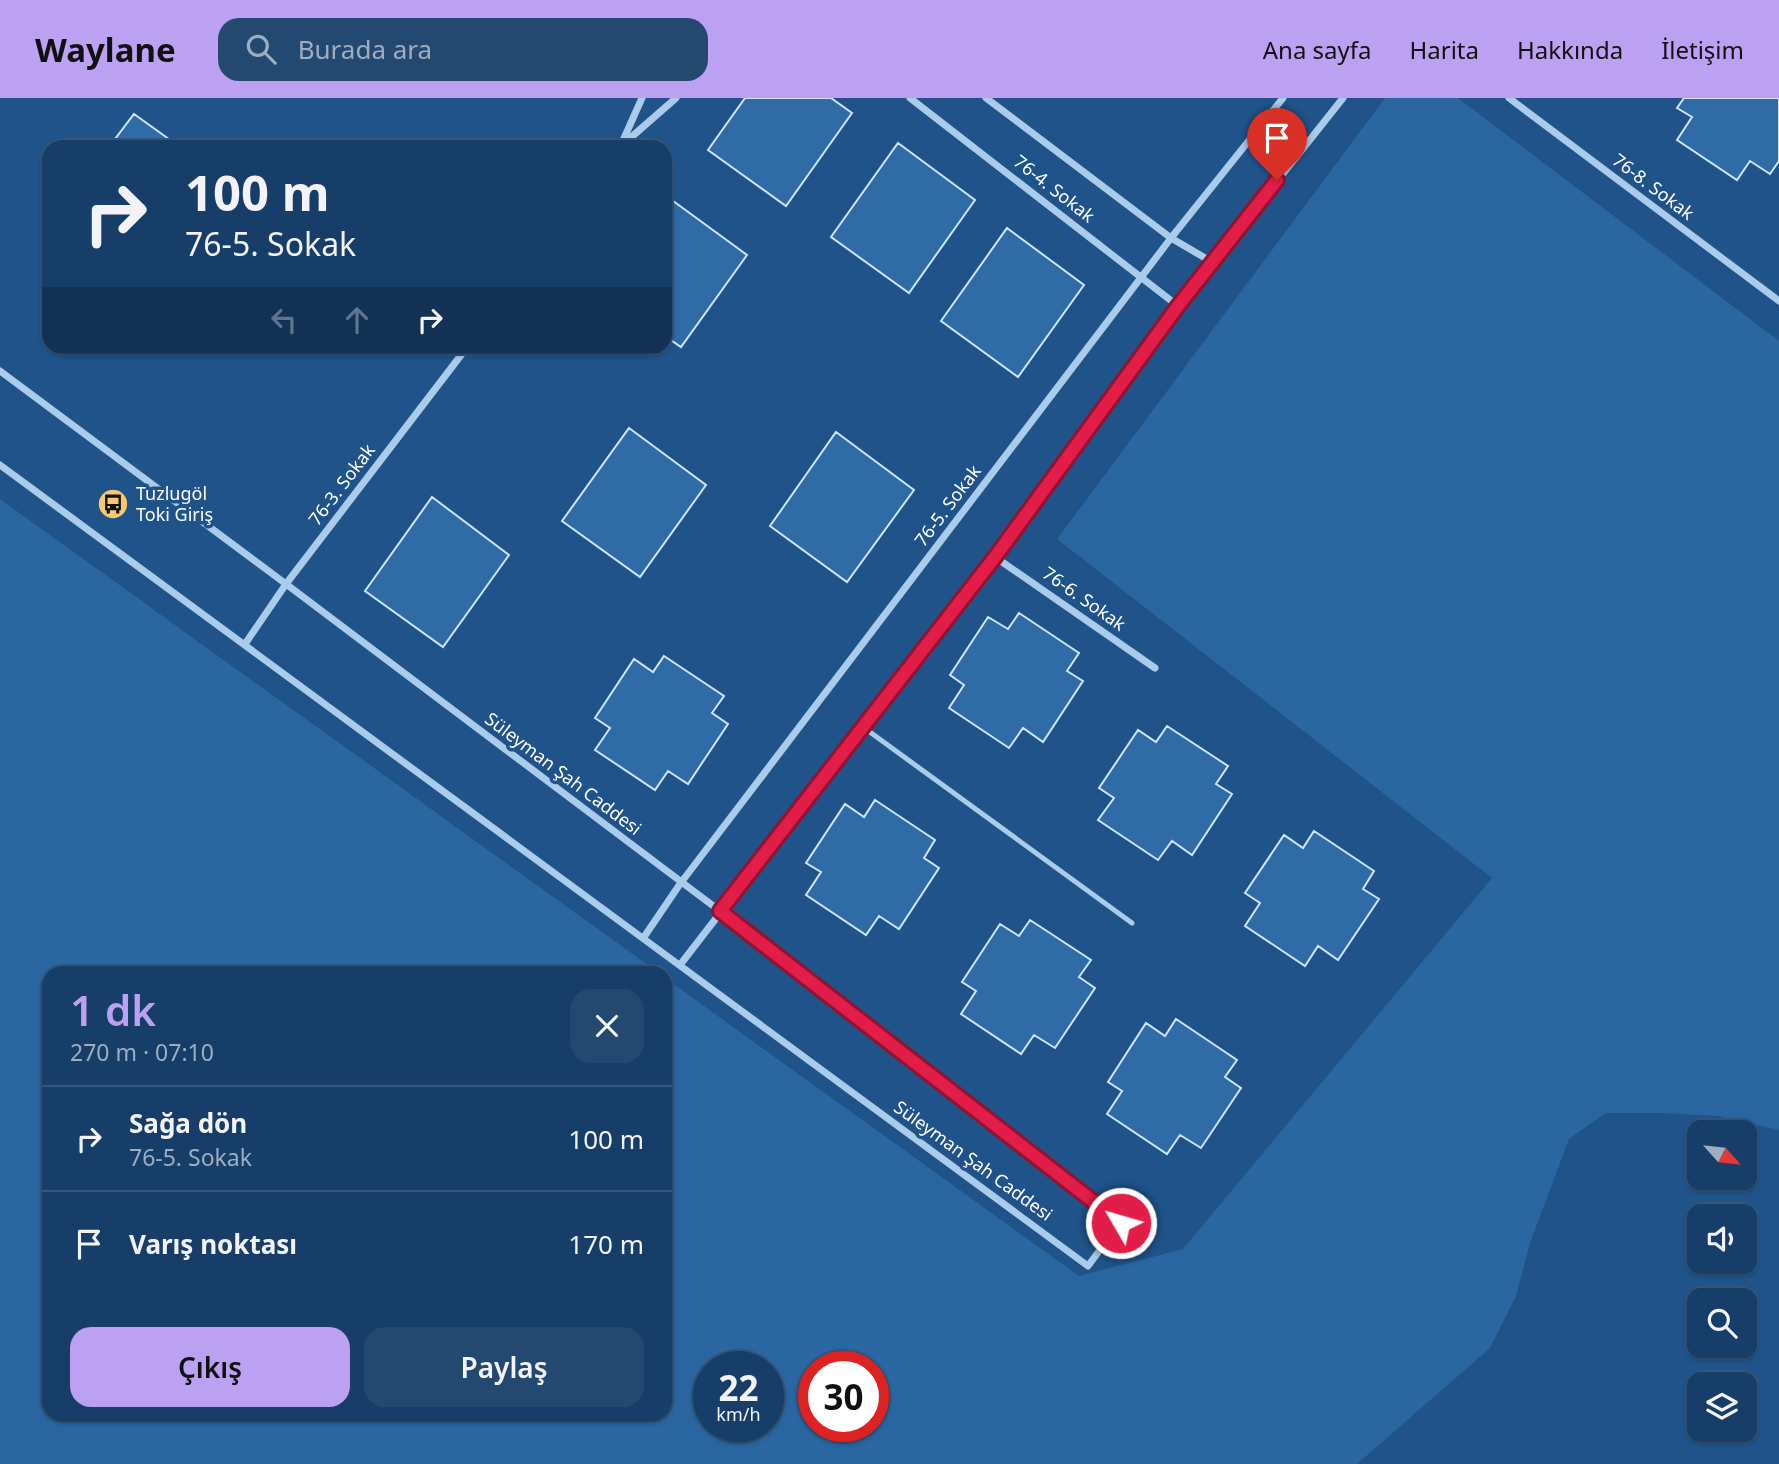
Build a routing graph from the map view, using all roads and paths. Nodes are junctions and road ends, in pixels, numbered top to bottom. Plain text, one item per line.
1 (642, 98) edge
2 (676, 98) edge
3 (910, 98) edge
4 (986, 98) edge
5 (1283, 98) edge
6 (1343, 98) edge
7 (1509, 98) edge
8 (623, 140) edge
9 (628, 140) edge
10 (1171, 238) junction
11 (1212, 262) junction
12 (1142, 276) junction
13 (1779, 301) edge
14 (1178, 306) junction
15 (462, 354) edge
16 (0, 371) edge
17 (0, 466) edge
18 (995, 557) junction
19 (286, 584) junction
20 (245, 645) junction
21 (1155, 668) dead end
22 (863, 727) junction
23 (680, 884) junction
24 (720, 911) junction
25 (1132, 923) dead end
26 (644, 937) junction
27 (680, 965) junction

1 - 8 street
2 - 9 street
3 - 12 street, 76-4. Sokak
4 - 10 street, 76-4. Sokak
5 - 10 street, 76-5. Sokak
6 - 11 street
7 - 13 street, 76-8. Sokak
10 - 11 street, 76-4. Sokak
10 - 12 street, 76-5. Sokak
11 - 14 street
12 - 14 street, 76-4. Sokak
12 - 23 street, 76-5. Sokak
14 - 18 street
15 - 19 street, 76-3. Sokak
16 - 19 street, Süleyman Şah Caddesi
17 - 20 street, Süleyman Şah Caddesi
18 - 21 street, 76-6. Sokak
18 - 22 street
19 - 20 street, 76-3. Sokak
19 - 23 street, Süleyman Şah Caddesi
20 - 26 street, Süleyman Şah Caddesi
22 - 24 street
22 - 25 lane
23 - 24 street, Süleyman Şah Caddesi
23 - 26 street, 76-5. Sokak
24 - 27 street
24 - 27 street, Süleyman Şah Caddesi
26 - 27 street, Süleyman Şah Caddesi

